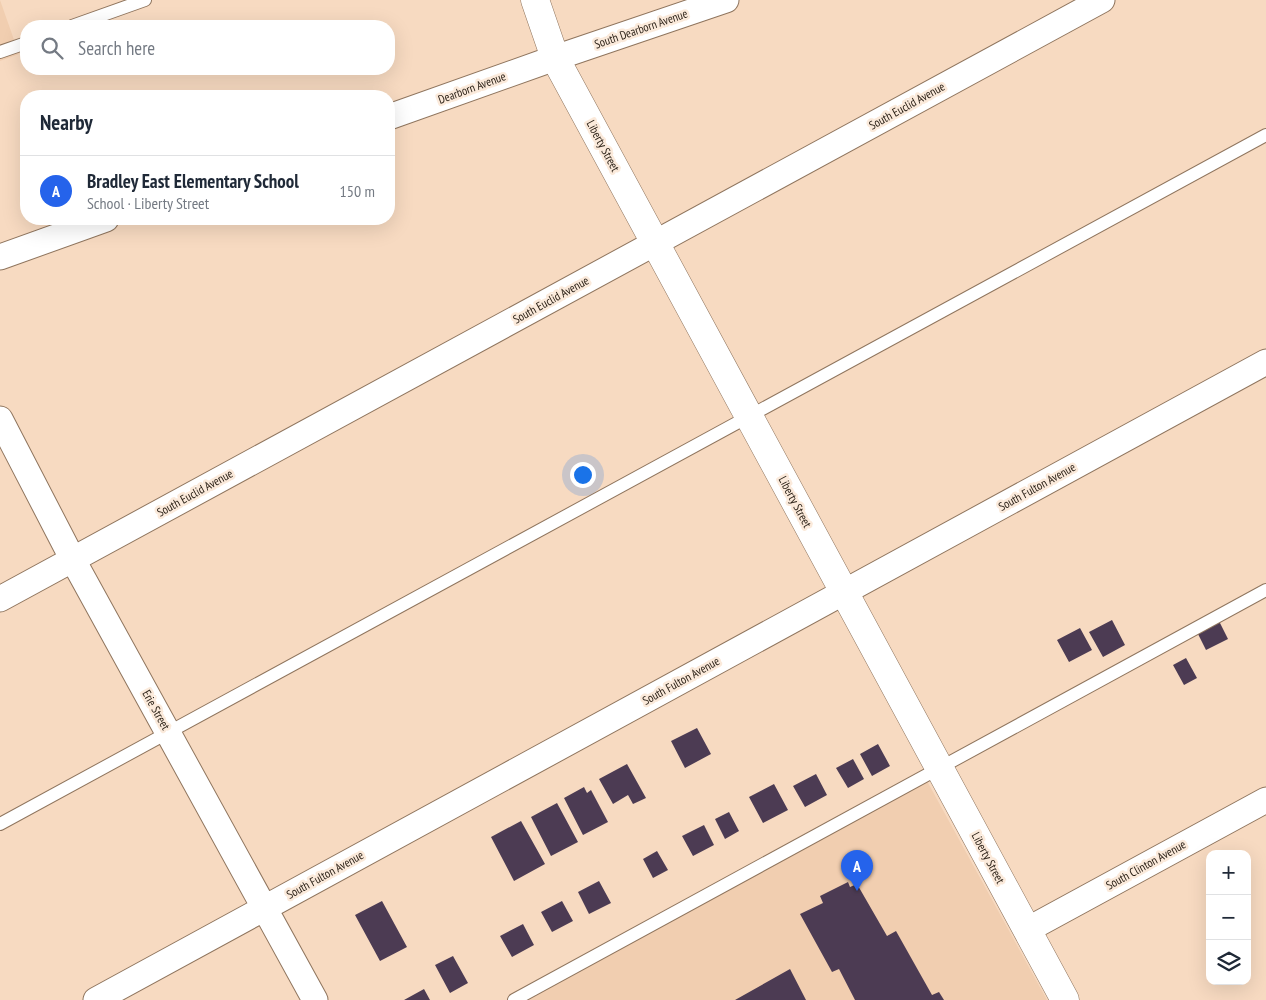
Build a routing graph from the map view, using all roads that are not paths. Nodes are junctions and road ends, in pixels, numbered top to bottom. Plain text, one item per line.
1 (145, 0) edge
2 (535, 0) edge
3 (726, 0) edge
4 (1102, 0) edge
5 (89, 20) edge
6 (20, 45) edge
7 (0, 52) edge
8 (555, 58) junction
9 (395, 116) edge
10 (1266, 135) edge
11 (89, 225) edge
12 (655, 243) junction
13 (0, 257) edge
14 (1266, 362) edge
15 (749, 416) junction
16 (0, 419) edge
17 (73, 560) junction
18 (1266, 590) edge
19 (844, 592) junction
20 (0, 599) edge
21 (168, 732) junction
22 (940, 768) junction
23 (1266, 800) edge
24 (0, 824) edge
25 (264, 908) junction
26 (1027, 930) junction
27 (96, 1000) edge
28 (315, 1000) edge
29 (514, 1000) edge
30 (1065, 1000) edge

1 - 5 lane
2 - 8 street, Liberty Street
3 - 8 street, South Dearborn Avenue
4 - 12 street, South Euclid Avenue
6 - 7 lane
8 - 9 street, Dearborn Avenue
8 - 12 street, Liberty Street
10 - 15 lane
11 - 13 street
12 - 15 street, Liberty Street
12 - 17 street, South Euclid Avenue
14 - 19 street, South Fulton Avenue
15 - 19 street, Liberty Street
15 - 21 lane
16 - 17 street, Erie Street
17 - 20 street, South Euclid Avenue
17 - 21 street, Erie Street
18 - 22 lane
19 - 22 street, Liberty Street
19 - 25 street, South Fulton Avenue
21 - 24 lane
21 - 25 street, Erie Street
22 - 26 street, Liberty Street
22 - 29 lane
23 - 26 street, South Clinton Avenue
25 - 27 street, South Fulton Avenue
25 - 28 street, Erie Street
26 - 30 street, Liberty Street

